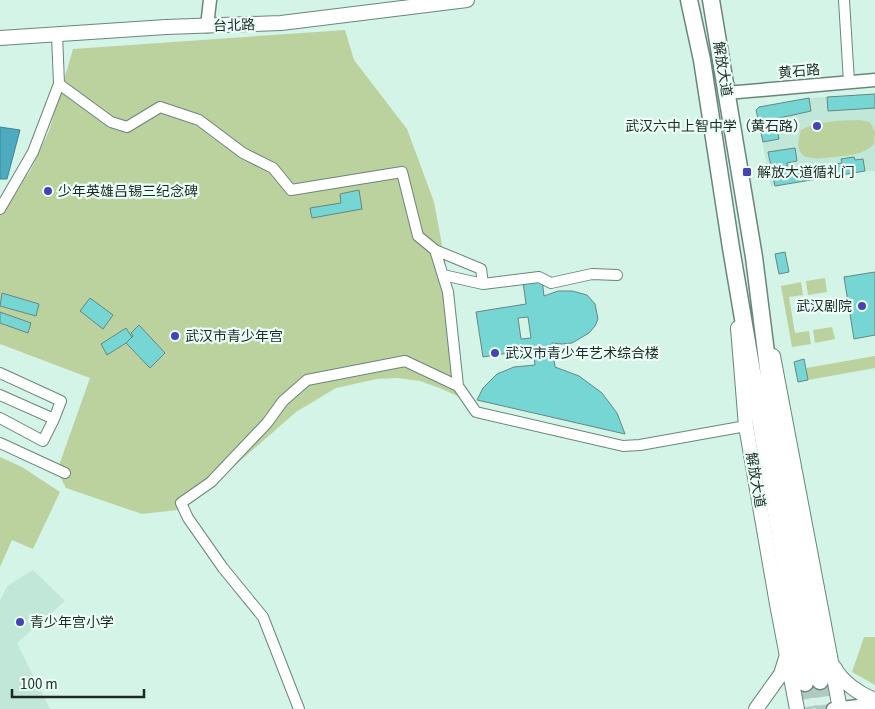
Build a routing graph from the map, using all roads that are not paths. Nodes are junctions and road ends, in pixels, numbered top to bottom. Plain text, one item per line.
1 (210, 0) edge
2 (467, 0) edge
3 (689, 0) edge
4 (711, 0) edge
5 (844, 0) edge
6 (206, 26) junction
7 (57, 34) junction
8 (0, 38) edge
9 (875, 80) edge
10 (849, 82) junction
11 (58, 84) junction
12 (726, 93) junction
13 (0, 210) edge
14 (731, 248) junction
15 (435, 250) junction
16 (754, 257) junction
17 (443, 275) junction
18 (617, 275) dead end
19 (483, 284) junction
20 (0, 373) edge
21 (458, 386) junction
22 (0, 395) edge
23 (0, 418) edge
24 (54, 419) junction
25 (746, 426) junction
26 (0, 443) edge
27 (65, 473) dead end
28 (787, 655) junction
29 (831, 660) junction
30 (875, 700) edge
31 (875, 704) edge
32 (299, 709) edge
33 (756, 709) edge
34 (798, 709) edge
35 (837, 709) edge

1 - 6 street
2 - 6 main road, 台北路
3 - 14 main road, 解放大道
4 - 12 main road, 解放大道
5 - 10 street
6 - 7 main road, 台北路
7 - 8 main road, 台北路
7 - 11 street
9 - 10 street, 黄石路
10 - 12 street, 黄石路
11 - 13 street
11 - 15 street
12 - 16 main road, 解放大道
14 - 16 main road, 解放大道
14 - 25 main road, 解放大道
15 - 17 street
15 - 19 street
16 - 29 main road, 解放大道
17 - 19 street
17 - 21 street
18 - 19 street
20 - 24 street
21 - 25 street
21 - 32 street
22 - 24 street
23 - 24 street
25 - 28 main road, 解放大道
26 - 27 street
28 - 33 main road
28 - 34 main road, 解放大道
29 - 30 main road
29 - 35 main road, 解放大道
31 - 35 street

